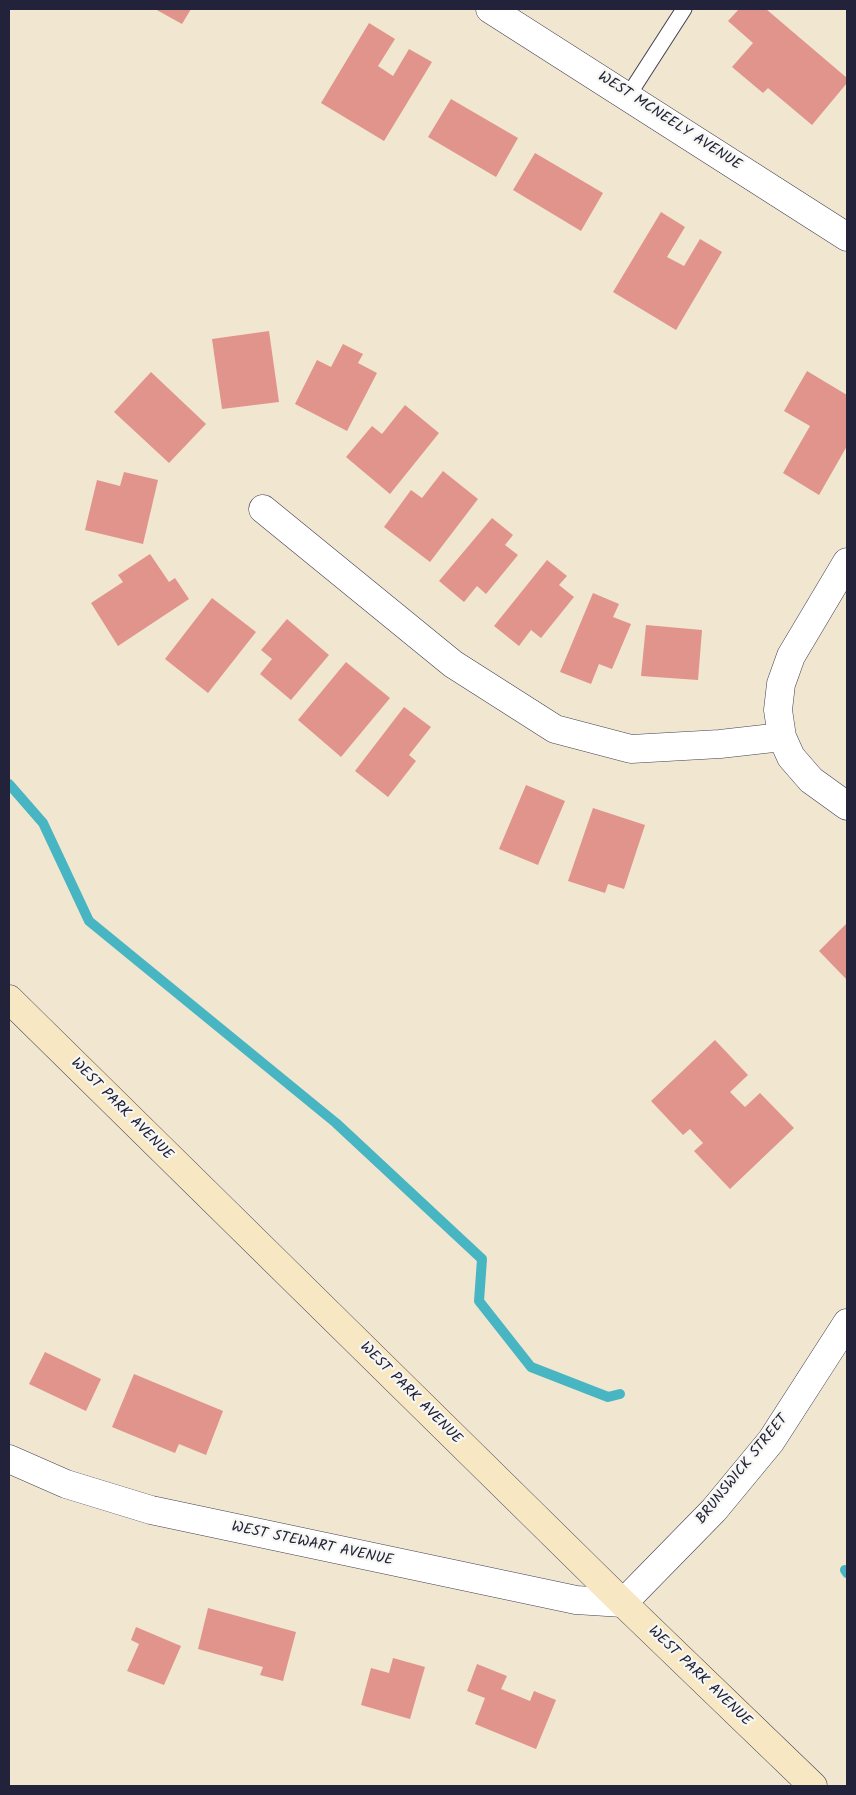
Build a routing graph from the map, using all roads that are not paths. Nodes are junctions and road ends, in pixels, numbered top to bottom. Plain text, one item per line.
1 (490, 9) edge
2 (684, 9) edge
3 (628, 96) junction
4 (847, 237) edge
5 (263, 508) dead end
6 (847, 562) edge
7 (782, 737) junction
8 (847, 806) edge
9 (9, 999) edge
10 (847, 1323) edge
11 (9, 1459) edge
12 (623, 1603) junction
13 (813, 1786) edge

1 - 3 street, WEST MCNEELY AVENUE
2 - 3 lane
3 - 4 street, WEST MCNEELY AVENUE
5 - 7 street
6 - 7 street
7 - 8 street
9 - 12 main road, WEST PARK AVENUE
10 - 12 street, BRUNSWICK STREET
11 - 12 street, WEST STEWART AVENUE
12 - 13 main road, WEST PARK AVENUE

